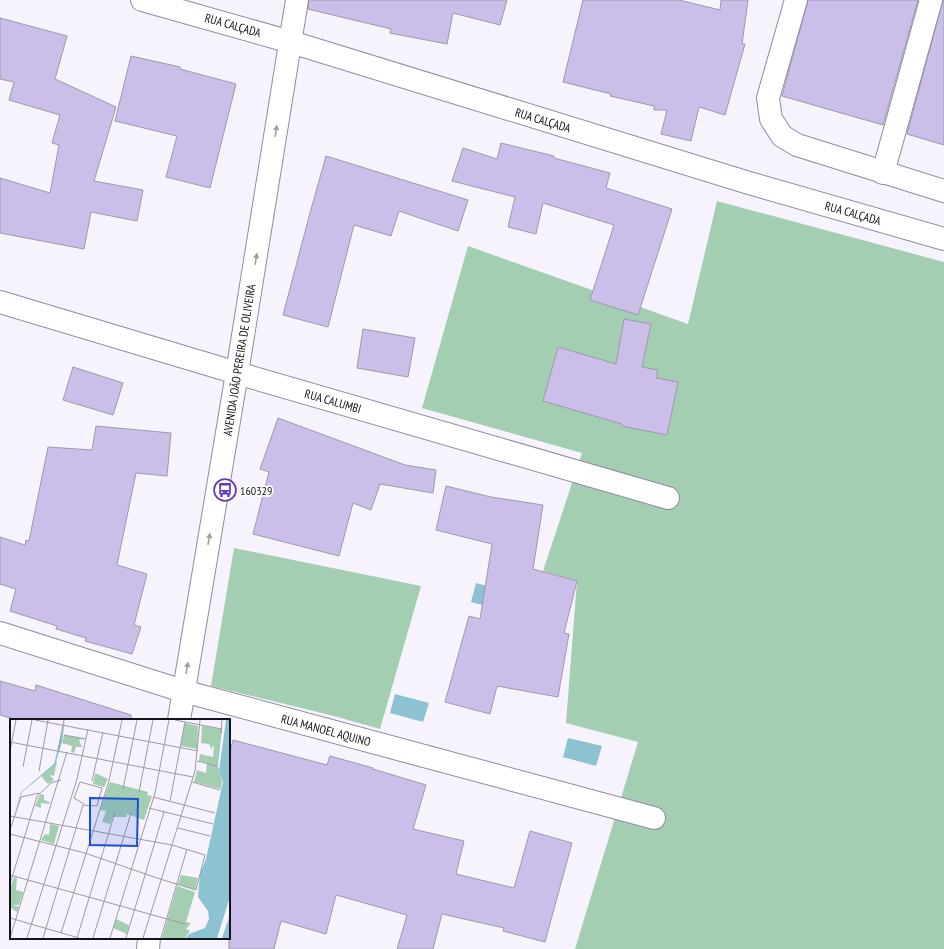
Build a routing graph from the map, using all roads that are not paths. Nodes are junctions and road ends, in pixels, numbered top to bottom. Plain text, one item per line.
1 (142, 0) edge
2 (297, 0) edge
3 (796, 0) edge
4 (931, 0) edge
5 (291, 42) junction
6 (883, 173) junction
7 (944, 191) edge
8 (944, 239) edge
9 (0, 302) edge
10 (237, 373) junction
11 (668, 498) dead end
12 (0, 633) edge
13 (183, 691) junction
14 (179, 719) edge
15 (654, 818) dead end
16 (149, 939) edge
17 (148, 949) edge

1 - 5 street, RUA CALÇADA
2 - 5 street, AVENIDA JOÃO PEREIRA DE OLIVEIRA
3 - 6 street
4 - 6 street
5 - 8 street, RUA CALÇADA
10 -> 5 street, AVENIDA JOÃO PEREIRA DE OLIVEIRA
6 - 7 street
9 - 10 street, RUA CALUMBI
10 - 11 street, RUA CALUMBI
13 -> 10 street, AVENIDA JOÃO PEREIRA DE OLIVEIRA
12 - 13 street, RUA MANOEL AQUINO
13 - 14 street, AVENIDA JOÃO PEREIRA DE OLIVEIRA
13 - 15 street, RUA MANOEL AQUINO
16 - 17 street

